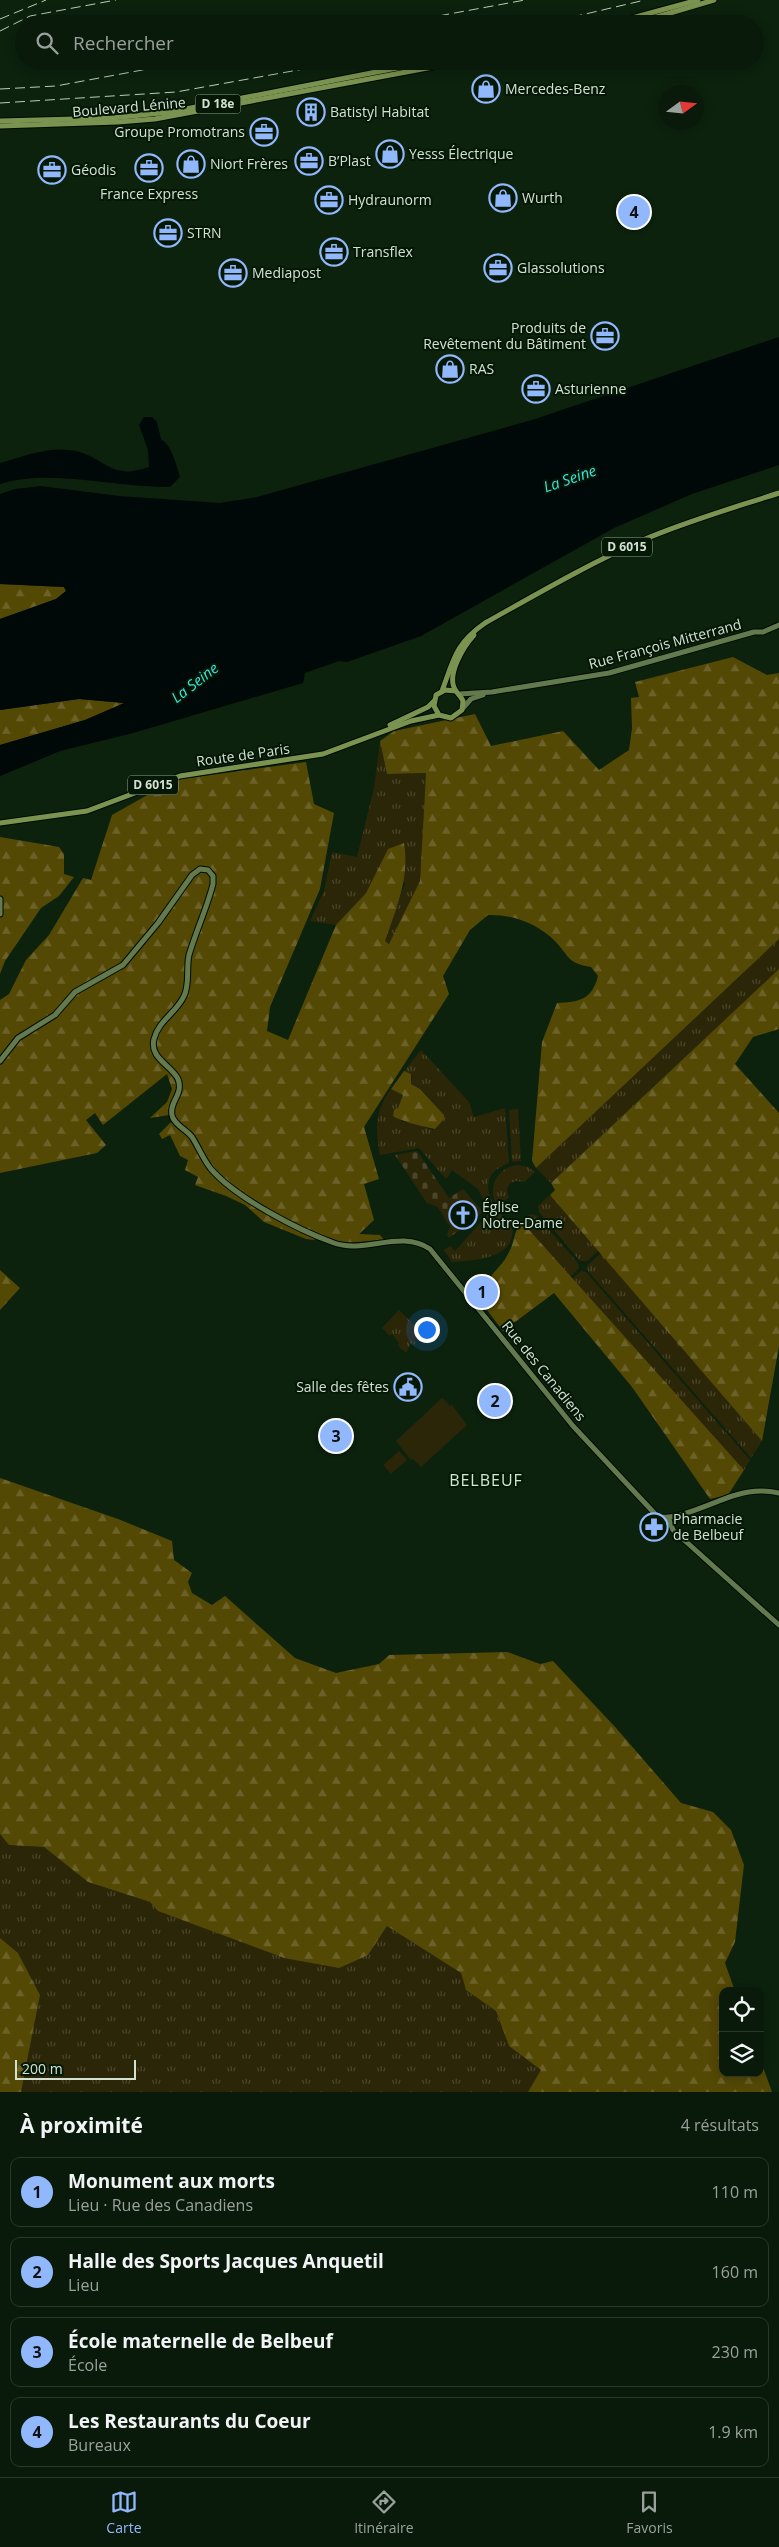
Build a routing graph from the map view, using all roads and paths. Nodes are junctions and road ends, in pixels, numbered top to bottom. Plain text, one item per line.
1 (698, 0) edge
2 (714, 0) edge
3 (643, 15) edge
4 (663, 15) edge
5 (387, 70) edge
6 (417, 70) edge
7 (0, 121) edge
8 (0, 126) edge
9 (779, 493) edge
10 (485, 624) junction
11 (779, 625) edge
12 (442, 691) junction
13 (457, 692) junction
14 (492, 692) junction
15 (434, 701) junction
16 (463, 708) junction
17 (439, 715) junction
18 (372, 735) junction
19 (0, 823) edge
20 (0, 899) edge
21 (0, 914) edge
22 (0, 1062) edge
23 (779, 1493) edge
24 (668, 1518) junction
25 (779, 1625) edge

1 - 3 main road
2 - 4 main road
5 - 7 main road, Boulevard Lénine / D 18e
6 - 8 main road, Boulevard Lénine / D 18e
9 - 10 main road, D 6015
10 - 12 main road, D 6015
10 - 13 main road, D 6015
11 - 14 main road, Rue François Mitterrand
12 - 13 main road
12 - 15 main road
13 - 14 main road
13 - 16 main road
14 - 16 main road
15 - 17 main road
15 - 18 main road, D 6015
16 - 17 main road
17 - 18 main road, D 6015
18 - 19 main road, Route de Paris / D 6015
20 - 21 main road
22 - 24 main road, Rue des Canadiens
23 - 24 main road
24 - 25 main road

